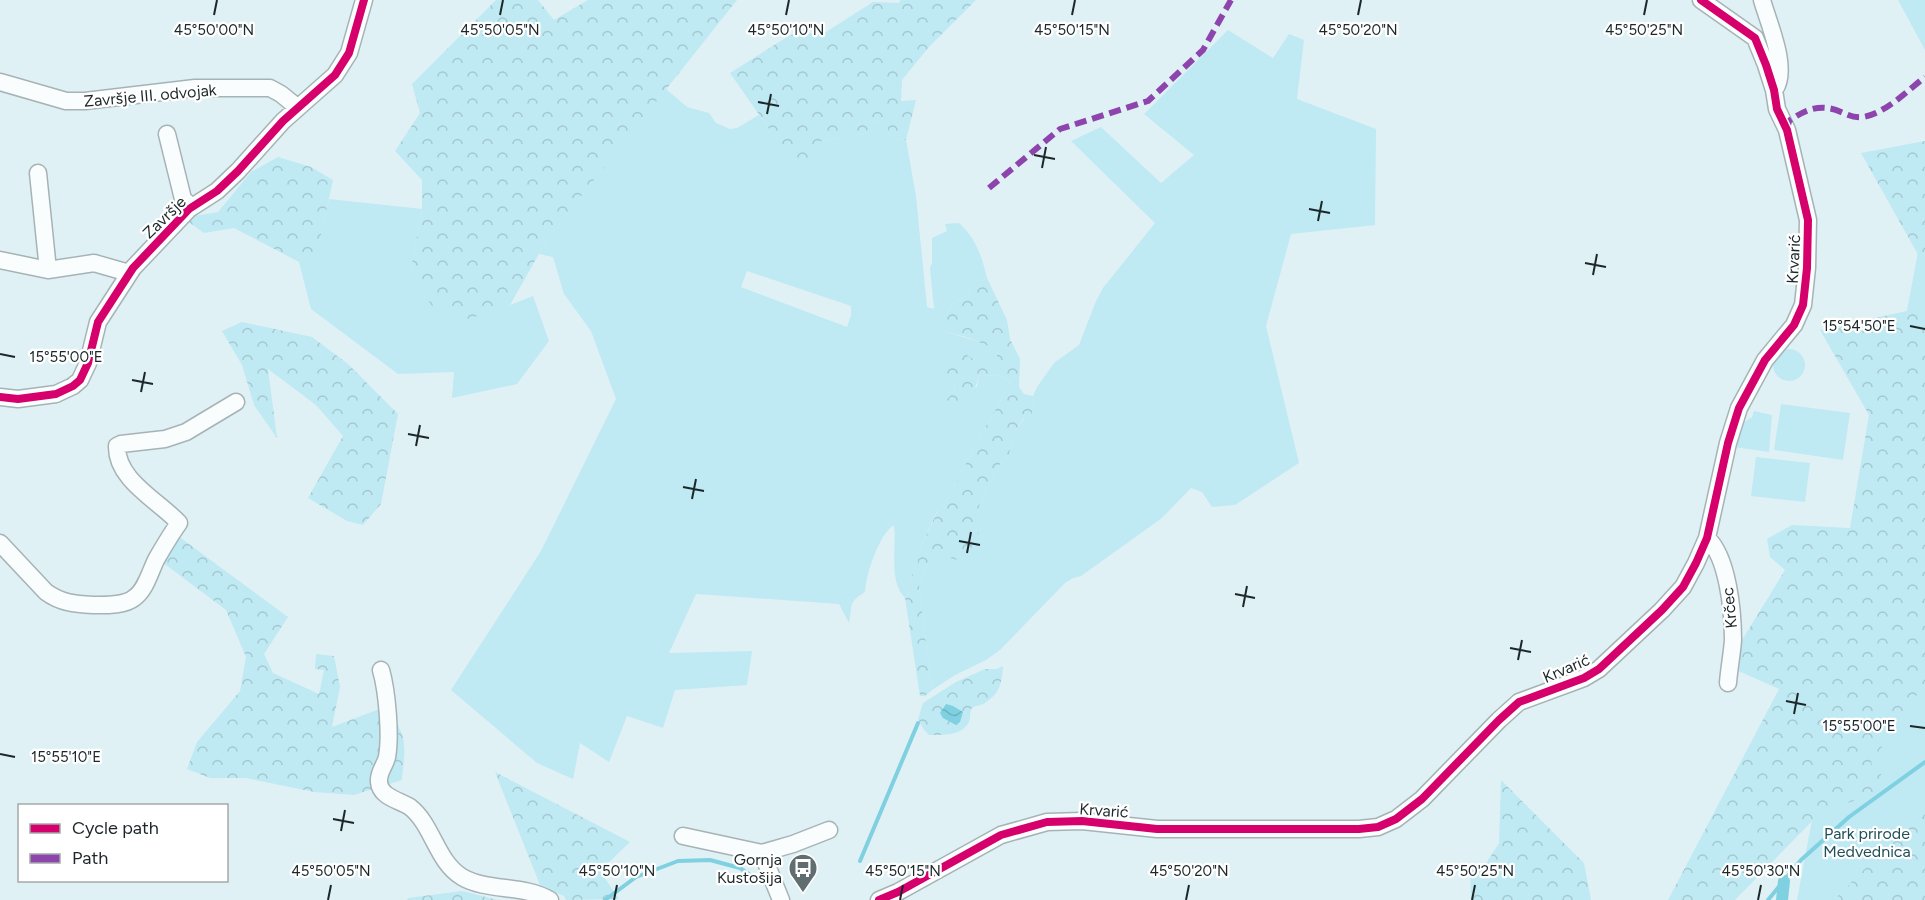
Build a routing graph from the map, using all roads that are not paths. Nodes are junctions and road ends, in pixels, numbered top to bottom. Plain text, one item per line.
1 (364, 0) edge
2 (1701, 0) edge
3 (1762, 0) edge
4 (0, 82) edge
5 (1774, 90) junction
6 (297, 107) junction
7 (167, 134) dead end
8 (38, 173) dead end
9 (192, 207) junction
10 (0, 260) edge
11 (48, 270) junction
12 (129, 273) junction
13 (0, 397) edge
14 (236, 402) dead end
15 (1707, 538) junction
16 (0, 543) edge
17 (381, 669) dead end
18 (1728, 683) dead end
19 (830, 830) dead end
20 (683, 836) dead end
21 (762, 853) junction
22 (905, 896) edge
23 (550, 900) edge
24 (781, 900) edge
25 (879, 900) edge

1 - 6 street, Završje
2 - 5 street, Krvarić
3 - 5 street
4 - 6 street, Završje III. odvojak
5 - 15 street, Krvarić
6 - 9 street, Završje
7 - 9 street, Završje
8 - 11 street
9 - 12 street, Završje
10 - 11 street
11 - 12 street
12 - 13 street, Završje
14 - 16 street
15 - 18 street, Krčec
15 - 22 street, Krvarić
17 - 23 street
19 - 21 street
20 - 21 street
21 - 24 street
22 - 25 street, Krvarić

